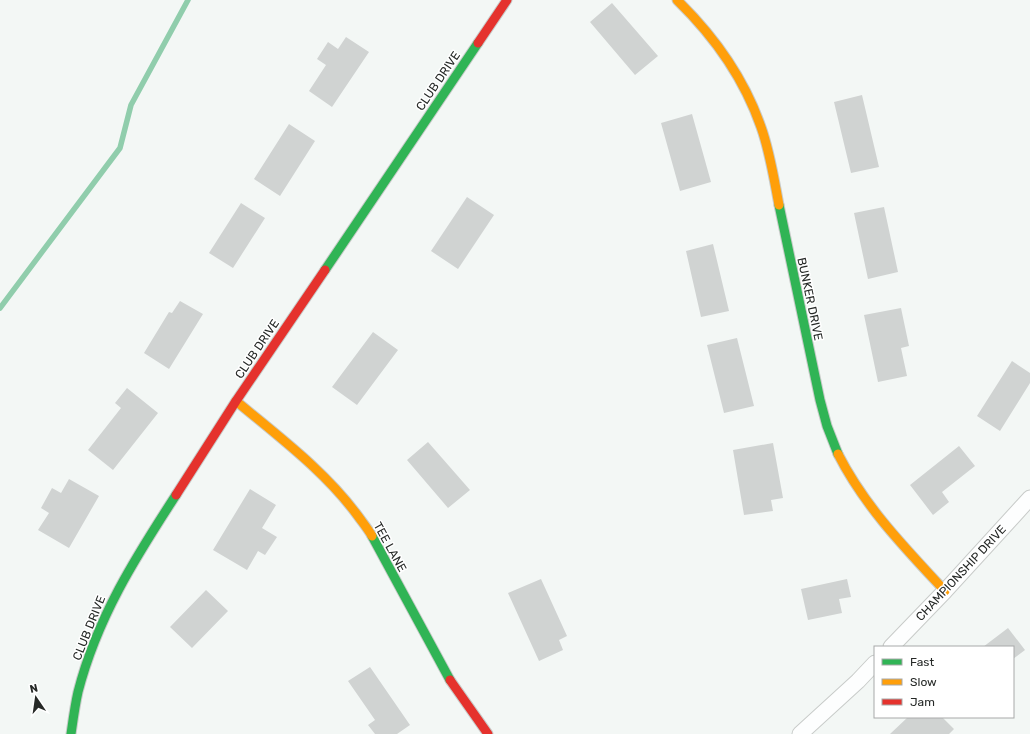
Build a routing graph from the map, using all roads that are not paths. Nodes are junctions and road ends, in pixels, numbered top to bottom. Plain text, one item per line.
1 (507, 0) edge
2 (677, 0) edge
3 (236, 401) junction
4 (1030, 498) edge
5 (945, 591) junction
6 (892, 646) edge
7 (874, 664) edge
8 (71, 734) edge
9 (488, 734) edge
10 (800, 734) edge

1 - 3 street, CLUB DRIVE
2 - 5 street, BUNKER DRIVE
3 - 8 street, CLUB DRIVE
3 - 9 street, TEE LANE
4 - 5 street, CHAMPIONSHIP DRIVE
5 - 6 street, CHAMPIONSHIP DRIVE
7 - 10 street

